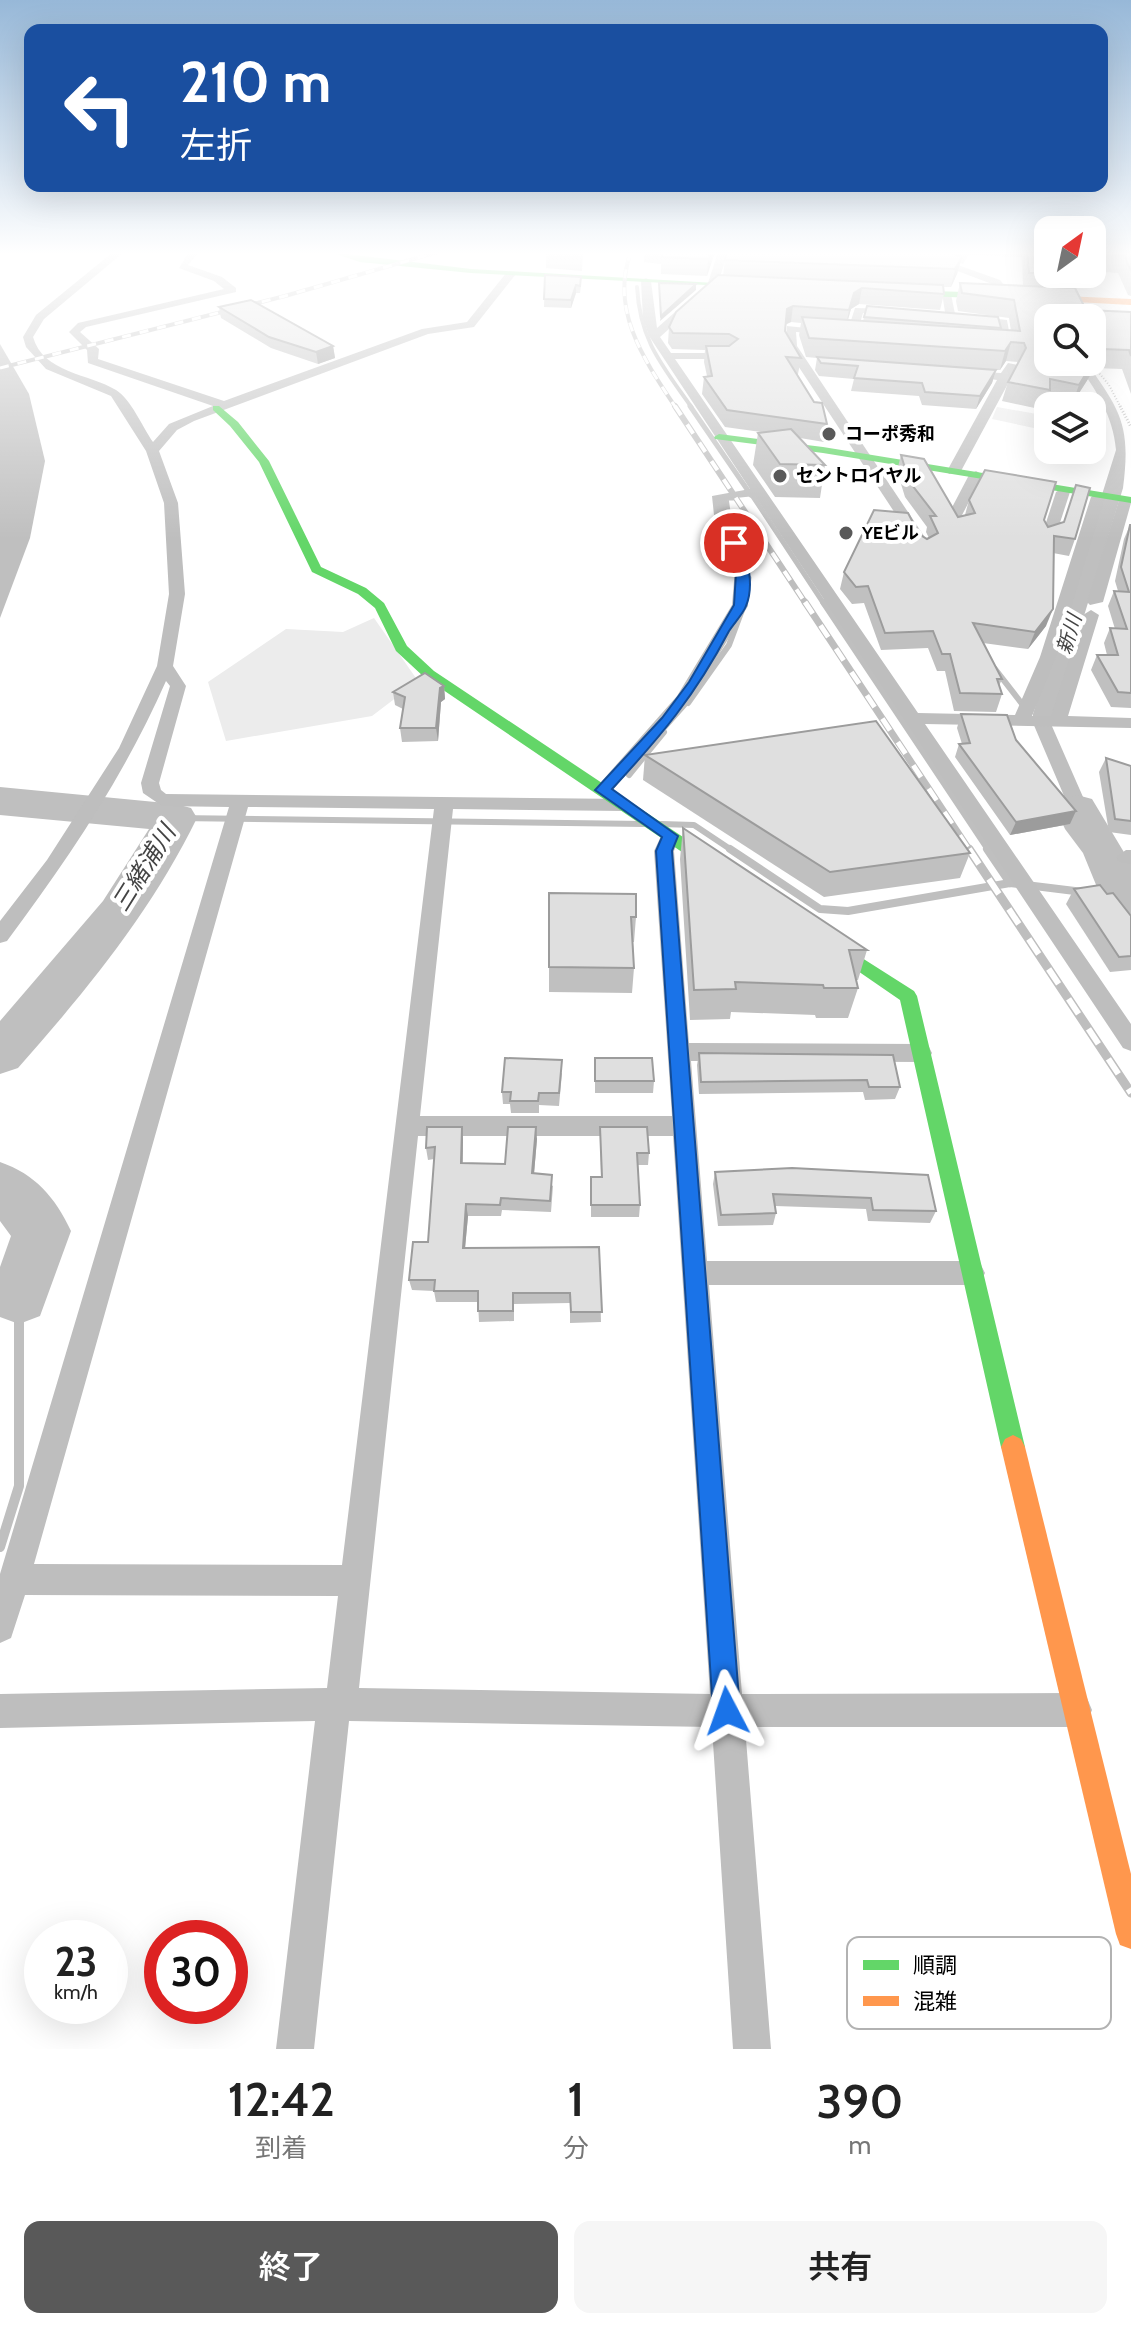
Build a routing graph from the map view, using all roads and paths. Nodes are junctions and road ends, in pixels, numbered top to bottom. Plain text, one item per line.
1 (35, 348) edge
2 (91, 348) edge
3 (380, 348) edge
4 (661, 348) edge
5 (792, 348) edge
6 (666, 356) junction
7 (727, 356) edge
8 (800, 363) junction
9 (826, 364) edge
10 (1012, 365) edge
11 (953, 374) edge
12 (1102, 376) edge
13 (1004, 377) junction
14 (220, 406) junction
15 (1131, 427) edge
16 (719, 437) junction
17 (152, 451) junction
18 (863, 452) junction
19 (954, 471) junction
20 (976, 475) junction
21 (752, 492) junction
22 (1063, 492) junction
23 (1100, 497) junction
24 (1126, 500) edge
25 (960, 528) edge
26 (1048, 538) edge
27 (924, 549) edge
28 (165, 666) junction
29 (909, 718) junction
30 (1026, 719) junction
31 (1055, 720) junction
32 (1131, 723) edge
33 (603, 790) junction
34 (240, 802) junction
35 (444, 804) junction
36 (625, 805) junction
37 (670, 836) junction
38 (723, 871) edge
39 (815, 934) edge
40 (0, 936) edge
41 (1129, 1037) edge
42 (679, 1052) junction
43 (921, 1053) junction
44 (407, 1126) junction
45 (684, 1126) junction
46 (695, 1273) junction
47 (972, 1273) junction
48 (14, 1579) junction
49 (355, 1581) junction
50 (0, 1627) edge
51 (338, 1704) junction
52 (1075, 1710) junction
53 (0, 1711) edge
54 (727, 1711) junction
55 (1131, 1934) edge
56 (295, 2049) edge
57 (752, 2049) edge

1 - 17 street
2 - 14 street
3 - 14 street
4 - 6 street
5 - 8 street
6 - 7 street
6 - 16 street
8 - 9 street
8 - 18 street
10 - 13 street
11 - 13 street
12 - 15 path
13 - 19 street
14 - 17 street
14 - 33 street
16 - 18 street
16 - 21 street
17 - 28 street
18 - 19 street
18 - 27 street
19 - 20 street
20 - 22 street
20 - 25 street
21 - 29 street
21 - 33 street
22 - 23 street
22 - 26 street
23 - 24 street
23 - 30 street
24 - 31 street
28 - 34 street
28 - 40 street
29 - 30 street
29 - 41 street
30 - 31 street
31 - 32 street
33 - 36 street
34 - 35 street
34 - 48 street
35 - 36 street
35 - 44 street
36 - 37 street
37 - 38 street
37 - 42 street
39 - 43 street
42 - 43 street
42 - 45 street
43 - 47 street
44 - 45 street
44 - 49 street
45 - 46 street
46 - 47 street
46 - 54 street
47 - 52 street
48 - 49 street
48 - 50 street
49 - 51 street
51 - 53 street
51 - 54 street
51 - 56 street
52 - 54 street
52 - 55 street
54 - 57 street

